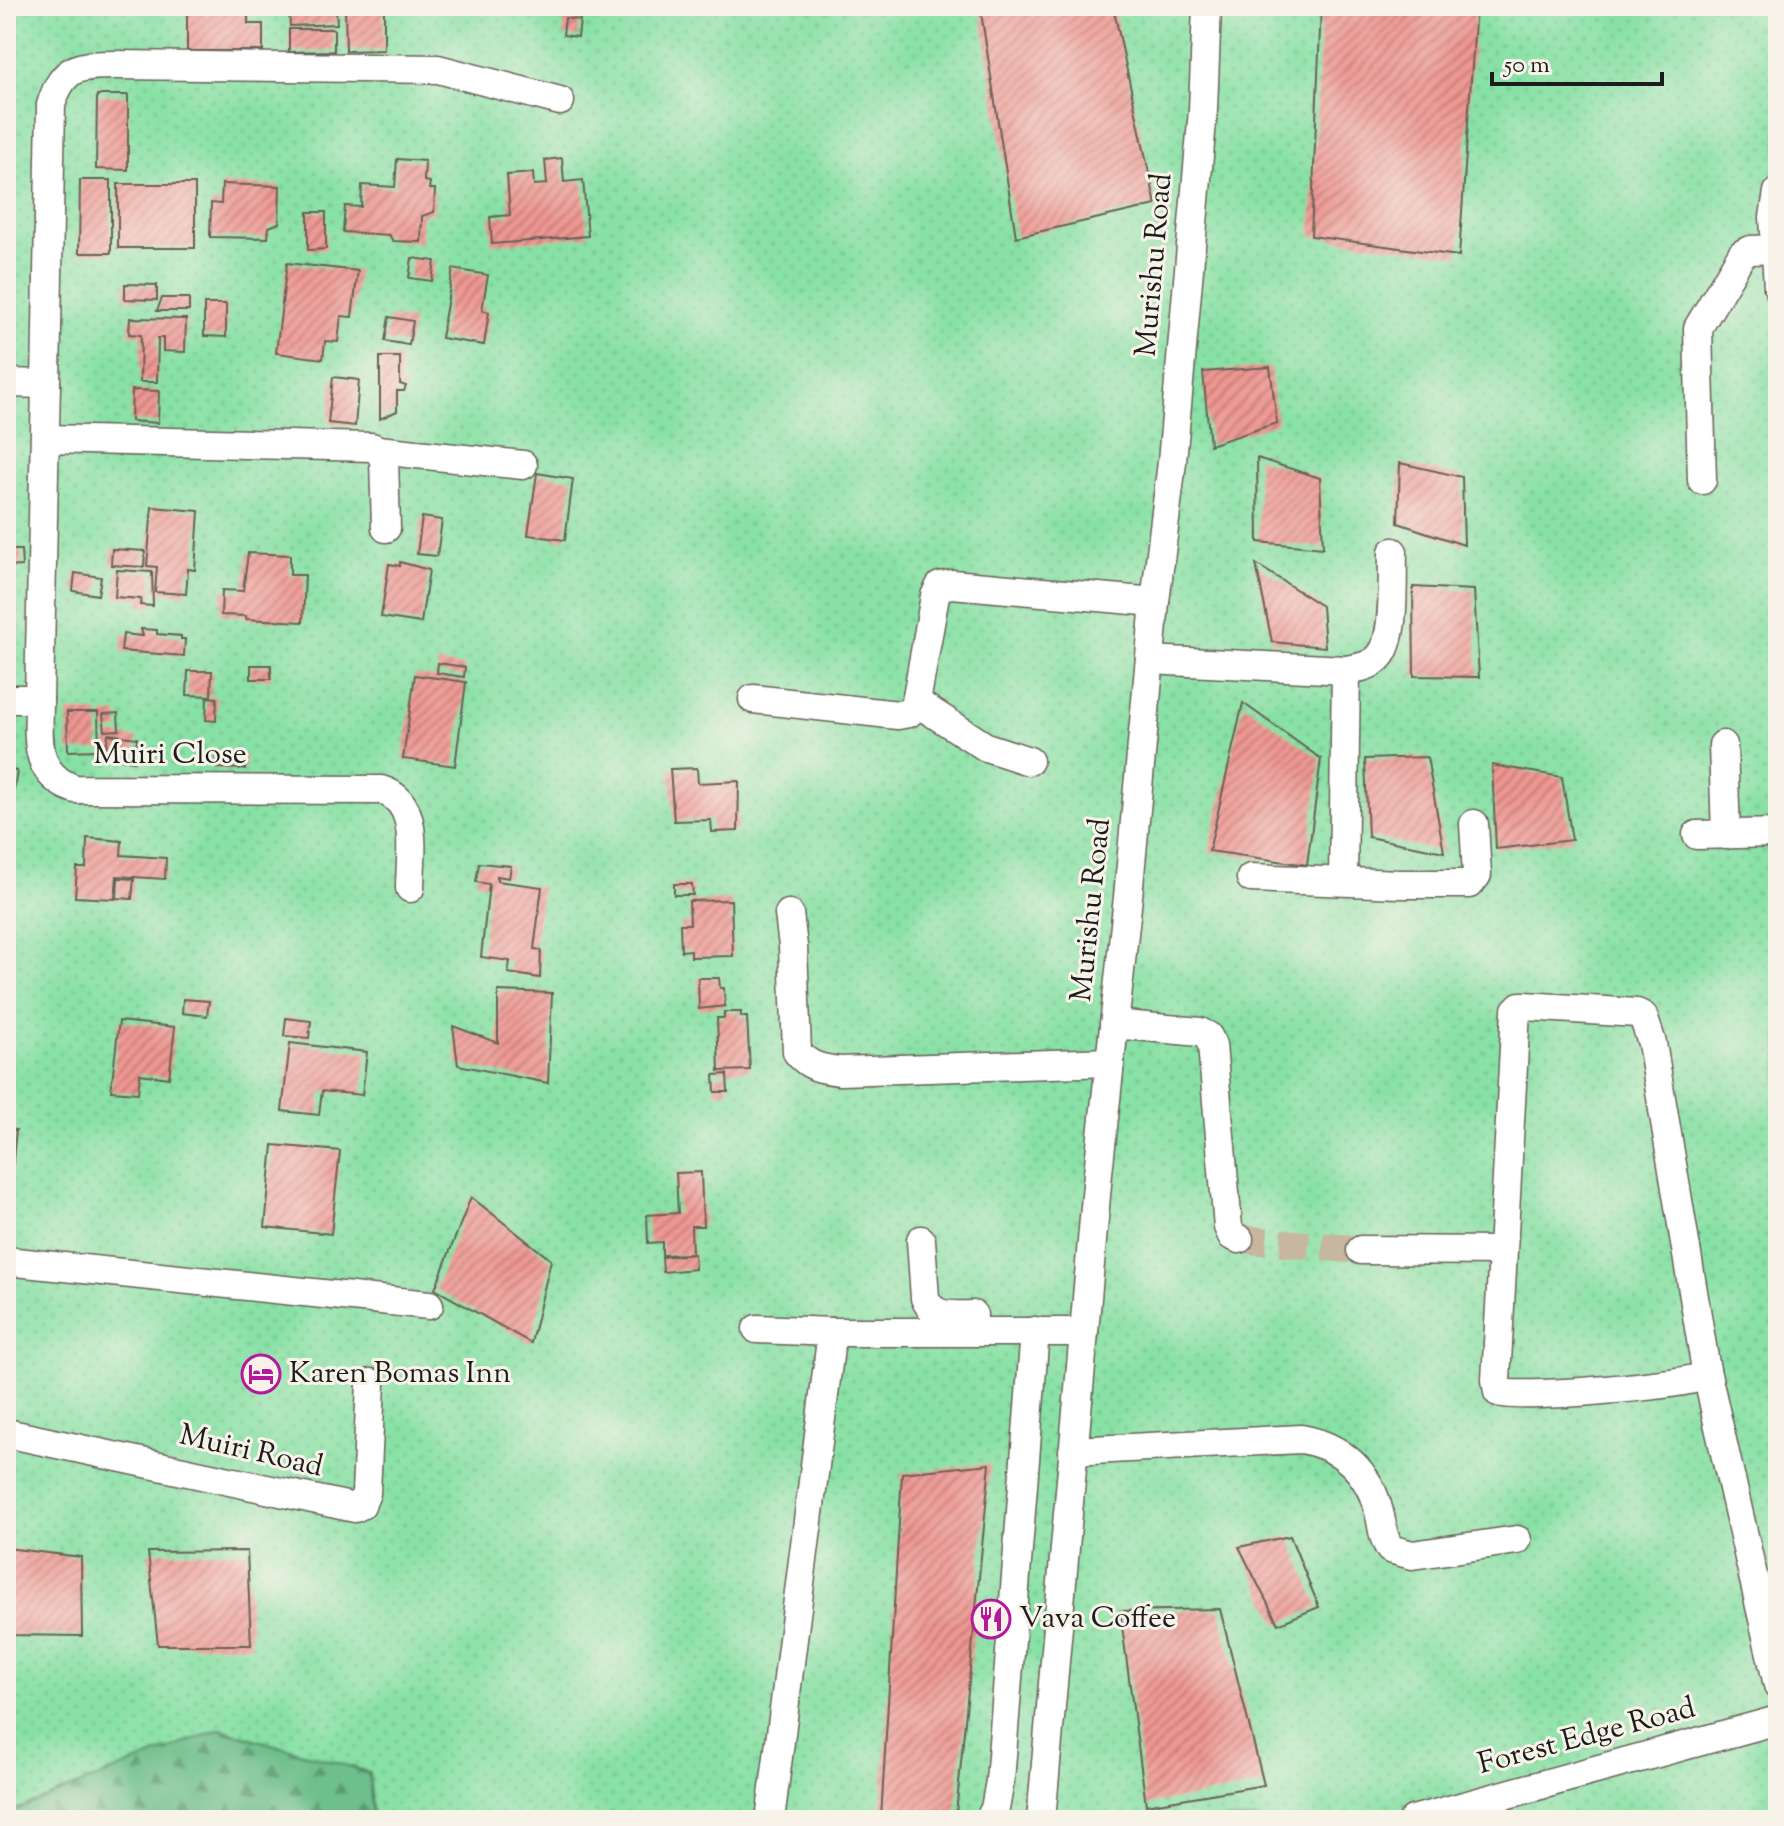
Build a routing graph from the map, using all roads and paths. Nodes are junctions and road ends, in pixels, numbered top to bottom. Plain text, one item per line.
1 (1207, 6) edge
2 (560, 101) dead end
3 (1778, 192) edge
4 (1777, 249) edge
5 (1778, 287) edge
6 (6, 383) edge
7 (46, 384) junction
8 (46, 439) junction
9 (378, 450) junction
10 (523, 465) dead end
11 (1702, 480) dead end
12 (386, 528) dead end
13 (1393, 552) dead end
14 (1155, 602) junction
15 (1150, 660) junction
16 (1346, 670) junction
17 (6, 699) edge
18 (39, 699) junction
19 (753, 699) dead end
20 (916, 702) junction
21 (1723, 745) dead end
22 (1029, 761) dead end
23 (1474, 824) dead end
24 (1778, 833) edge
25 (1697, 835) dead end
26 (1726, 835) junction
27 (1251, 878) dead end
28 (1343, 880) junction
29 (410, 888) dead end
30 (789, 914) dead end
31 (1114, 1024) junction
32 (1110, 1062) junction
33 (1239, 1239) dead end
34 (921, 1240) dead end
35 (1361, 1250) tunnel mouth
36 (1503, 1251) junction
37 (6, 1261) edge
38 (429, 1305) dead end
39 (1085, 1322) junction
40 (757, 1329) dead end
41 (1035, 1331) junction
42 (832, 1332) junction
43 (1706, 1370) junction
44 (371, 1383) dead end
45 (6, 1433) edge
46 (1073, 1451) junction
47 (1517, 1540) dead end
48 (1778, 1685) edge
49 (1778, 1720) edge
50 (770, 1820) edge
51 (989, 1820) edge
52 (1041, 1820) edge
53 (1413, 1820) edge

1 - 14 street, Murishu Road
2 - 7 street, Muiri Close
3 - 4 street
4 - 5 street
4 - 11 street
6 - 7 street
7 - 8 street, Muiri Close
8 - 9 street
8 - 18 street, Muiri Close
9 - 10 street
9 - 12 street
13 - 16 street
14 - 15 street, Murishu Road
14 - 20 street
15 - 16 street
15 - 31 street, Murishu Road
16 - 28 street
17 - 18 street
18 - 29 street, Muiri Close
19 - 20 street
20 - 22 street
21 - 26 street
23 - 28 street
24 - 26 street
25 - 26 street
27 - 28 street
30 - 32 street
31 - 32 street, Murishu Road
31 - 33 street
32 - 39 street, Murishu Road
34 - 39 street
35 - 36 street
36 - 43 street
36 - 43 street
37 - 38 street
39 - 41 street
39 - 46 street, Murishu Road
40 - 42 street
41 - 42 street
41 - 51 street
42 - 50 street
43 - 48 street
44 - 45 street, Muiri Road
46 - 47 street
46 - 52 street, Murishu Road
49 - 53 street, Forest Edge Road

